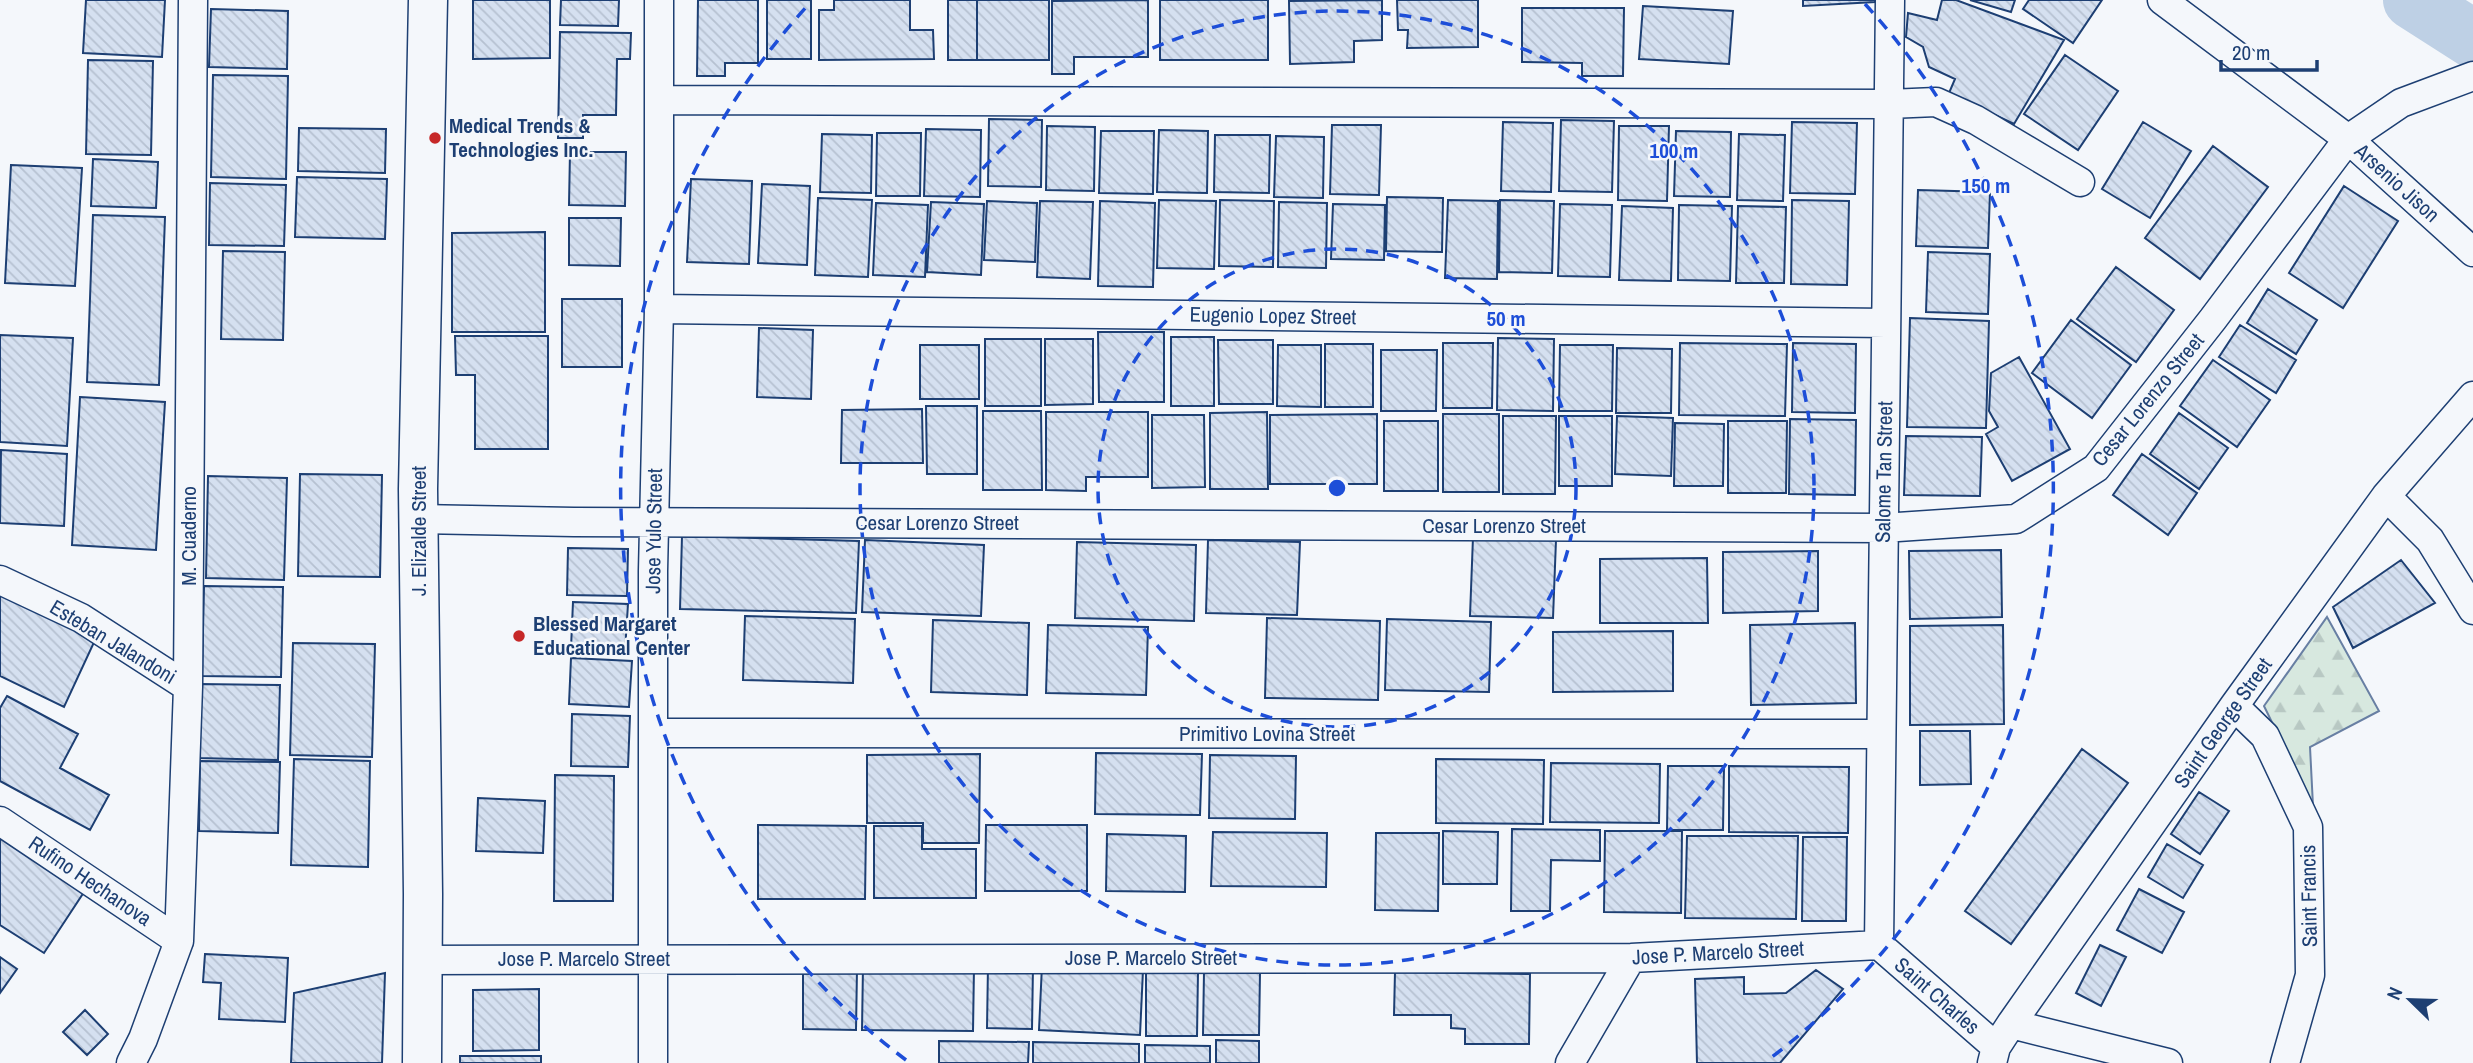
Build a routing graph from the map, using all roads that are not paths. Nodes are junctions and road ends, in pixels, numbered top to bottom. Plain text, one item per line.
1 (193, 0) edge
2 (428, 0) edge
3 (659, 0) edge
4 (1890, 0) edge
5 (2162, 0) edge
6 (2473, 76) edge
7 (659, 100) junction
8 (1889, 104) junction
9 (2348, 139) junction
10 (2080, 182) dead end
11 (2473, 252) edge
12 (659, 309) junction
13 (1886, 323) junction
14 (2473, 396) edge
15 (2386, 496) junction
16 (418, 519) junction
17 (654, 522) junction
18 (1883, 528) junction
19 (0, 580) edge
20 (2473, 610) edge
21 (188, 687) junction
22 (2234, 706) junction
23 (653, 733) junction
24 (1881, 734) junction
25 (0, 821) edge
26 (179, 941) junction
27 (1879, 945) junction
28 (655, 958) junction
29 (1630, 958) junction
30 (423, 960) junction
31 (2011, 1024) junction
32 (1994, 1055) edge
33 (131, 1063) edge
34 (422, 1063) edge
35 (653, 1063) edge
36 (1570, 1063) edge
37 (2168, 1063) edge
38 (2285, 1063) edge

1 - 21 street, M. Cuaderno
2 - 16 street, J. Elizalde Street
3 - 7 street, Jose Yulo Street
4 - 8 street, Salome Tan Street
5 - 9 street, Arsenio Jison
6 - 9 street, Cesar Lorenzo Street
7 - 8 street
7 - 12 street, Jose Yulo Street
8 - 10 street
8 - 13 street, Salome Tan Street
9 - 11 street, Arsenio Jison
9 - 18 street, Cesar Lorenzo Street
12 - 13 street, Eugenio Lopez Street
12 - 17 street, Jose Yulo Street
13 - 18 street, Salome Tan Street
14 - 15 street, Saint George Street
15 - 20 street
15 - 22 street, Saint George Street
16 - 17 street, Cesar Lorenzo Street
16 - 30 street, J. Elizalde Street
17 - 18 street, Cesar Lorenzo Street
17 - 23 street, Jose Yulo Street
18 - 24 street, Salome Tan Street
19 - 21 street, Esteban Jalandoni
21 - 26 street, M. Cuaderno
22 - 31 street, Saint George Street
22 - 38 street, Saint Francis
23 - 24 street, Primitivo Lovina Street
23 - 28 street, Jose Yulo Street
24 - 27 street, Salome Tan Street
25 - 26 street, Rufino Hechanova
26 - 33 street, M. Cuaderno
27 - 29 street, Jose P. Marcelo Street
27 - 32 street, Saint Charles
28 - 29 street, Jose P. Marcelo Street
28 - 30 street, Jose P. Marcelo Street
28 - 35 street, Jose Yulo Street
29 - 36 street
30 - 34 street, J. Elizalde Street
31 - 32 street, Saint George Street
31 - 37 street

